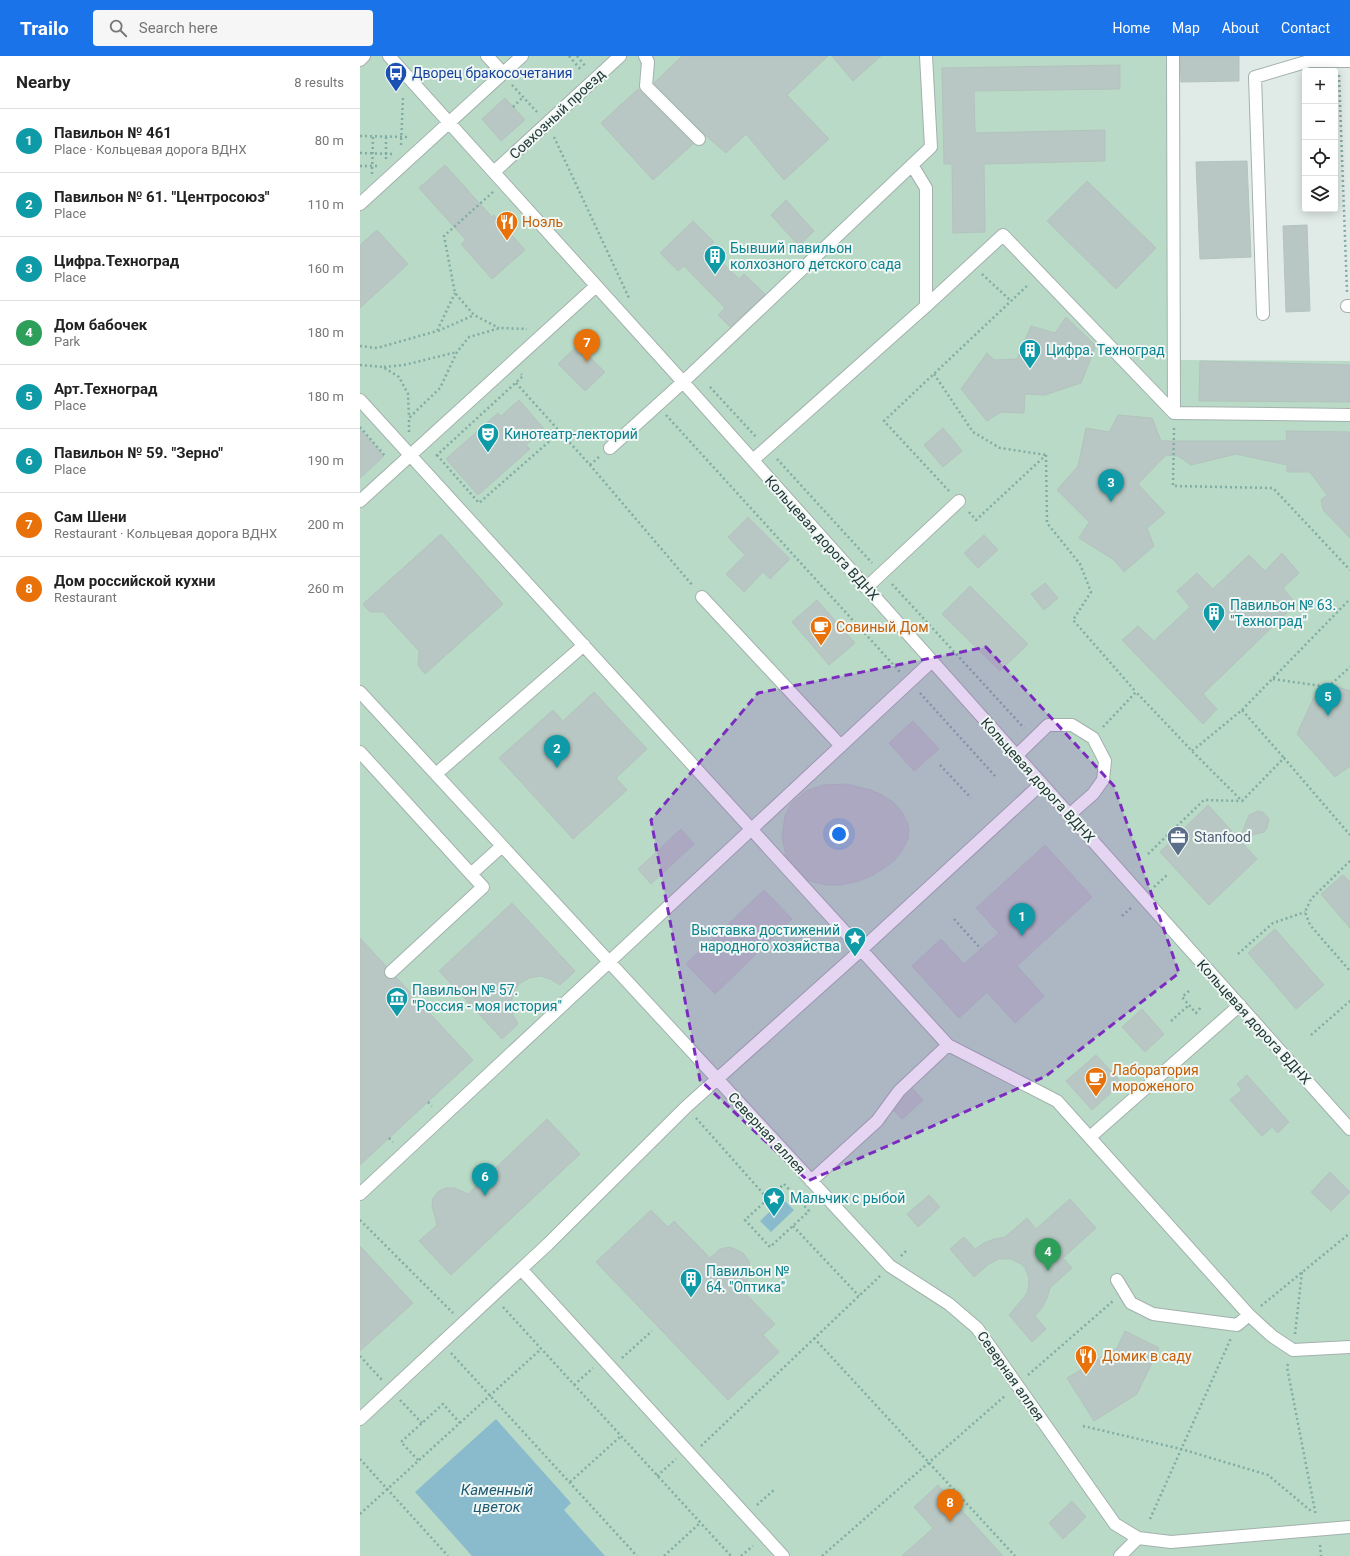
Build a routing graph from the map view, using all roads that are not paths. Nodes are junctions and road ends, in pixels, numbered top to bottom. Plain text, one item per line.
1 (364, 56) edge
2 (389, 56) edge
3 (487, 56) edge
4 (522, 56) edge
5 (620, 56) edge
6 (645, 56) edge
7 (926, 56) edge
8 (1173, 56) edge
9 (360, 60) edge
10 (1344, 61) edge
11 (1309, 63) edge
12 (502, 74) junction
13 (450, 122) junction
14 (699, 139) dead end
15 (912, 165) junction
16 (494, 172) junction
17 (360, 204) edge
18 (596, 286) junction
19 (926, 306) junction
20 (1263, 314) dead end
21 (683, 382) junction
22 (360, 400) edge
23 (1174, 413) junction
24 (1350, 415) edge
25 (610, 448) dead end
26 (410, 455) junction
27 (753, 460) junction
28 (360, 501) edge
29 (959, 501) road end
30 (866, 588) junction
31 (702, 596) road end
32 (584, 645) junction
33 (932, 661) junction
34 (360, 692) edge
35 (840, 746) junction
36 (360, 752) edge
37 (1016, 756) junction
38 (436, 774) junction
39 (1041, 784) junction
40 (1069, 815) junction
41 (752, 829) junction
42 (502, 846) junction
43 (471, 874) junction
44 (861, 950) junction
45 (609, 962) junction
46 (391, 972) dead end
47 (1240, 1005) junction
48 (948, 1045) junction
49 (718, 1080) junction
50 (1350, 1129) edge
51 (1090, 1136) junction
52 (811, 1181) junction
53 (360, 1194) edge
54 (521, 1269) junction
55 (1117, 1280) dead end
56 (1249, 1315) junction
57 (1350, 1348) edge
58 (360, 1419) edge
59 (1350, 1527) edge
60 (1138, 1538) junction
61 (783, 1556) edge
62 (1120, 1556) edge

1 - 9 street
2 - 13 street, Кольцевая дорога ВДНХ
3 - 12 street
4 - 12 street
5 - 16 street, Совхозный проезд
6 - 14 street
7 - 15 street
8 - 23 street
10 - 11 street
11 - 20 street
12 - 13 street
13 - 16 street, Кольцевая дорога ВДНХ
13 - 17 street
15 - 19 street
15 - 21 street
16 - 18 street, Кольцевая дорога ВДНХ
18 - 21 street, Кольцевая дорога ВДНХ
18 - 26 street
19 - 23 street
19 - 27 street
21 - 25 street
21 - 27 street, Кольцевая дорога ВДНХ
22 - 26 street
23 - 24 street
26 - 28 street
26 - 32 street
27 - 30 street, Кольцевая дорога ВДНХ
29 - 30 street
30 - 33 street, Кольцевая дорога ВДНХ
31 - 35 street
32 - 38 street
32 - 41 street
33 - 35 street
33 - 37 street, Кольцевая дорога ВДНХ
34 - 38 street, Северная аллея
35 - 41 street
36 - 43 street
37 - 39 street, Кольцевая дорога ВДНХ
37 - 40 street
38 - 42 street, Северная аллея
39 - 40 street, Кольцевая дорога ВДНХ
39 - 44 street
40 - 47 street, Кольцевая дорога ВДНХ
41 - 44 street
41 - 45 street
42 - 43 street
42 - 45 street, Северная аллея
43 - 46 street
44 - 48 street
44 - 49 street
45 - 49 street, Северная аллея
45 - 53 street
47 - 50 street, Кольцевая дорога ВДНХ
47 - 51 street
48 - 51 street
48 - 52 street
49 - 52 street, Северная аллея
49 - 54 street
51 - 56 street
52 - 60 street, Северная аллея
54 - 58 street
54 - 61 street
55 - 56 street
56 - 57 street
59 - 60 street, Северная аллея
60 - 62 street

